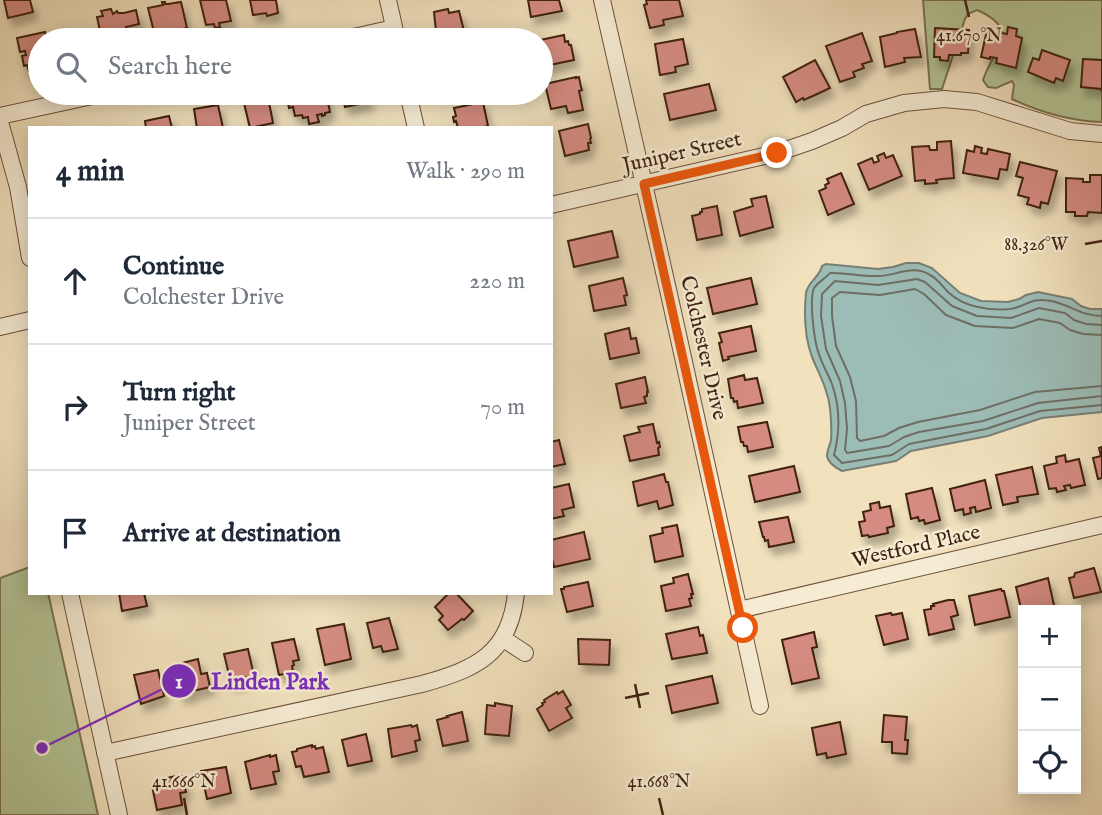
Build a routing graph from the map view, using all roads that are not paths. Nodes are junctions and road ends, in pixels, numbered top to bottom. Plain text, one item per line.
1 (388, 0) edge
2 (602, 0) edge
3 (394, 28) edge
4 (51, 105) edge
5 (411, 105) edge
6 (0, 116) edge
7 (0, 122) edge
8 (416, 126) edge
9 (1102, 134) edge
10 (644, 184) junction
11 (553, 205) edge
12 (28, 246) edge
13 (28, 320) edge
14 (0, 327) edge
15 (1102, 525) edge
16 (70, 595) edge
17 (516, 595) edge
18 (739, 610) junction
19 (502, 638) junction
20 (526, 653) dead end
21 (760, 706) dead end
22 (105, 752) junction
23 (119, 815) edge

1 - 3 street
2 - 10 street, Colchester Drive
4 - 6 street
5 - 8 street
7 - 12 street
9 - 10 street, Juniper Street
10 - 11 street, Juniper Street
10 - 18 street, Colchester Drive
13 - 14 street
15 - 18 street, Westford Place
16 - 22 street
17 - 19 street
18 - 21 street, Colchester Drive
19 - 20 street
19 - 22 street
22 - 23 street

